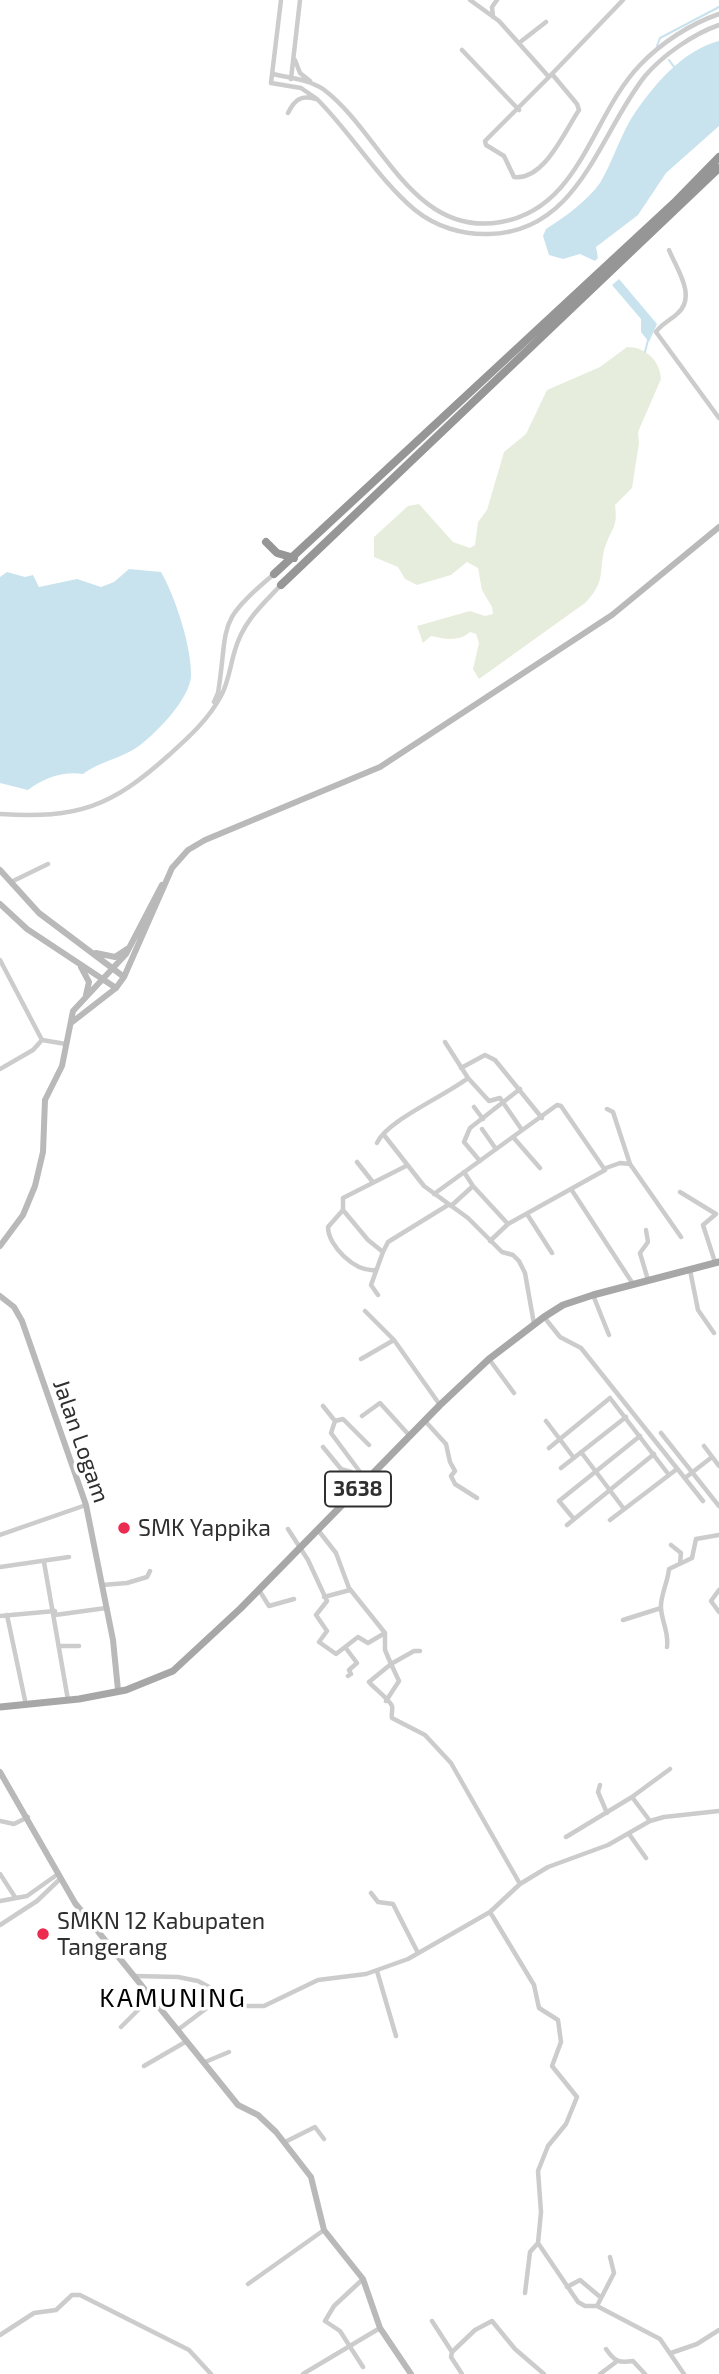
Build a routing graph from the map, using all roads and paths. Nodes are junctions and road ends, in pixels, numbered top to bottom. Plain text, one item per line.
1 (281, 0) edge
2 (300, 0) edge
3 (470, 0) edge
4 (497, 0) edge
5 (623, 0) edge
6 (719, 13) edge
7 (494, 17) junction
8 (546, 22) dead end
9 (719, 25) edge
10 (519, 43) junction
11 (462, 50) dead end
12 (294, 52) junction
13 (272, 74) junction
14 (550, 75) junction
15 (291, 78) junction
16 (312, 83) junction
17 (290, 86) junction
18 (317, 99) junction
19 (519, 110) junction
20 (289, 113) dead end
21 (719, 157) edge
22 (719, 167) edge
23 (567, 180) junction
24 (576, 187) junction
25 (669, 250) dead end
26 (719, 418) edge
27 (719, 527) edge
28 (266, 542) dead end
29 (294, 558) junction
30 (274, 574) joint
31 (281, 585) joint
32 (202, 724) junction
33 (0, 812) edge
34 (48, 864) dead end
35 (0, 870) edge
36 (170, 874) junction
37 (10, 883) junction
38 (0, 904) edge
39 (129, 947) junction
40 (90, 951) junction
41 (0, 960) edge
42 (78, 962) junction
43 (114, 969) junction
44 (3, 973) edge
45 (124, 977) junction
46 (104, 980) junction
47 (116, 988) junction
48 (83, 999) junction
49 (71, 1023) junction
50 (42, 1040) junction
51 (445, 1042) dead end
52 (66, 1044) junction
53 (461, 1068) junction
54 (0, 1069) edge
55 (468, 1078) junction
56 (520, 1089) junction
57 (503, 1102) junction
58 (474, 1107) dead end
59 (607, 1109) dead end
60 (542, 1118) junction
61 (483, 1119) junction
62 (482, 1129) dead end
63 (522, 1130) junction
64 (384, 1135) junction
65 (513, 1137) junction
66 (377, 1143) dead end
67 (496, 1149) junction
68 (357, 1161) dead end
69 (480, 1161) junction
70 (630, 1164) junction
71 (406, 1166) junction
72 (540, 1168) dead end
73 (606, 1168) junction
74 (464, 1172) junction
75 (372, 1181) junction
76 (473, 1186) junction
77 (571, 1189) junction
78 (680, 1192) dead end
79 (434, 1194) junction
80 (449, 1206) junction
81 (343, 1210) junction
82 (527, 1214) junction
83 (508, 1224) junction
84 (646, 1230) dead end
85 (681, 1237) dead end
86 (490, 1241) junction
87 (0, 1246) edge
88 (383, 1252) junction
89 (552, 1253) dead end
90 (717, 1262) edge
91 (690, 1269) junction
92 (375, 1270) junction
93 (648, 1280) junction
94 (633, 1284) junction
95 (593, 1295) junction
96 (0, 1296) edge
97 (378, 1296) dead end
98 (365, 1311) dead end
99 (544, 1317) junction
100 (534, 1324) junction
101 (714, 1333) dead end
102 (609, 1335) dead end
103 (394, 1340) junction
104 (361, 1359) dead end
105 (489, 1359) junction
106 (514, 1393) dead end
107 (440, 1405) junction
108 (323, 1406) dead end
109 (362, 1416) dead end
110 (626, 1417) junction
111 (424, 1420) junction
112 (335, 1421) junction
113 (546, 1422) dead end
114 (662, 1433) dead end
115 (409, 1436) junction
116 (640, 1436) junction
117 (560, 1439) junction
118 (369, 1444) dead end
119 (323, 1447) dead end
120 (704, 1447) dead end
121 (549, 1448) dead end
122 (581, 1452) junction
123 (654, 1454) junction
124 (574, 1458) junction
125 (715, 1458) edge
126 (719, 1466) edge
127 (561, 1468) dead end
128 (677, 1469) junction
129 (596, 1472) junction
130 (692, 1472) junction
131 (669, 1475) junction
132 (684, 1478) junction
133 (364, 1482) junction
134 (610, 1490) junction
135 (477, 1499) dead end
136 (703, 1501) dead end
137 (86, 1505) junction
138 (719, 1506) edge
139 (624, 1509) junction
140 (574, 1519) junction
141 (610, 1520) dead end
142 (567, 1525) dead end
143 (288, 1529) dead end
144 (318, 1530) junction
145 (0, 1535) edge
146 (719, 1535) edge
147 (671, 1545) dead end
148 (300, 1548) junction
149 (69, 1557) dead end
150 (44, 1562) junction
151 (680, 1563) junction
152 (0, 1567) edge
153 (150, 1571) dead end
154 (102, 1585) junction
155 (258, 1588) junction
156 (351, 1590) junction
157 (719, 1590) edge
158 (324, 1597) junction
159 (293, 1599) dead end
160 (106, 1608) junction
161 (661, 1608) junction
162 (719, 1612) edge
163 (55, 1613) junction
164 (7, 1615) junction
165 (0, 1616) edge
166 (623, 1620) dead end
167 (386, 1633) junction
168 (60, 1646) junction
169 (79, 1646) dead end
170 (345, 1647) junction
171 (667, 1647) dead end
172 (420, 1651) dead end
173 (391, 1664) junction
174 (348, 1676) dead end
175 (118, 1690) junction
176 (68, 1700) junction
177 (386, 1700) junction
178 (26, 1704) junction
179 (0, 1707) edge
180 (670, 1769) dead end
181 (0, 1772) edge
182 (600, 1785) dead end
183 (632, 1797) junction
184 (719, 1811) edge
185 (607, 1813) junction
186 (28, 1817) junction
187 (0, 1821) edge
188 (650, 1821) junction
189 (629, 1834) junction
190 (566, 1837) dead end
191 (646, 1858) dead end
192 (0, 1874) edge
193 (59, 1877) junction
194 (520, 1884) junction
195 (371, 1894) dead end
196 (15, 1897) junction
197 (0, 1901) edge
198 (490, 1912) junction
199 (0, 1925) edge
200 (418, 1953) junction
201 (377, 1971) junction
202 (135, 1976) junction
203 (224, 1995) junction
204 (152, 1997) junction
205 (121, 2026) dead end
206 (179, 2029) junction
207 (396, 2036) dead end
208 (188, 2040) junction
209 (229, 2052) dead end
210 (205, 2062) junction
211 (144, 2066) dead end
212 (324, 2139) dead end
213 (285, 2142) junction
214 (324, 2230) junction
215 (538, 2243) junction
216 (610, 2257) dead end
217 (363, 2278) junction
218 (247, 2284) dead end
219 (567, 2287) junction
220 (525, 2293) dead end
221 (599, 2296) junction
222 (597, 2306) junction
223 (432, 2320) dead end
224 (380, 2328) junction
225 (719, 2330) edge
226 (1, 2333) edge
227 (350, 2348) junction
228 (606, 2349) dead end
229 (452, 2352) junction
230 (671, 2353) junction
231 (616, 2361) junction
232 (363, 2367) dead end
233 (211, 2374) edge
234 (303, 2374) edge
235 (411, 2374) edge
236 (462, 2374) edge
237 (544, 2374) edge
238 (600, 2374) edge
239 (645, 2374) edge
240 (684, 2374) edge

1 - 13 street
2 - 12 street
3 - 7 street
4 - 7 street
5 - 14 street
6 - 23 street
7 - 10 street
8 - 10 street
9 - 24 street
10 - 14 street
11 - 19 street
12 - 15 street
12 - 16 street
13 - 15 street
13 - 17 street
14 - 19 street
14 - 19 street
15 - 16 street
15 - 17 street
16 - 23 street
17 - 18 street
18 - 20 street
18 - 24 street
21 - 29 highway
22 - 31 highway
23 - 24 street
25 - 26 street
27 - 36 main road
28 - 29 highway
29 - 30 highway
30 - 32 street
31 - 32 street
32 - 33 street
34 - 37 street
35 - 37 main road
36 - 39 main road
36 - 45 main road
37 - 40 main road
38 - 42 main road
39 - 40 main road
39 - 43 main road
40 - 43 main road
41 - 44 street
42 - 46 main road
42 - 48 main road
43 - 45 main road
43 - 46 main road
44 - 50 street
45 - 47 main road
46 - 47 main road
46 - 48 main road
47 - 49 main road
48 - 49 main road
49 - 52 main road
50 - 52 street
50 - 54 street
51 - 53 street
52 - 87 main road
53 - 55 street
53 - 56 street
55 - 57 street
55 - 64 street
56 - 57 street
56 - 60 street
57 - 61 street
57 - 63 street
58 - 61 street
59 - 70 street
60 - 63 street
60 - 73 street
61 - 69 street
62 - 67 street
63 - 65 street
64 - 66 street
64 - 71 street
65 - 67 street
65 - 72 street
67 - 69 street
68 - 75 street
69 - 74 street
70 - 73 street
70 - 85 street
71 - 75 street
71 - 79 street
73 - 77 street
74 - 76 street
74 - 79 street
75 - 81 street
76 - 80 street
76 - 83 street
77 - 82 street
77 - 94 street
78 - 90 street
79 - 80 street
80 - 86 street
80 - 88 street
81 - 88 street
81 - 92 street
82 - 83 street
82 - 89 street
83 - 86 street
84 - 93 street
86 - 100 street
88 - 92 street
90 - 91 main road, 3638
91 - 93 main road, 3638
91 - 101 street
92 - 97 street
93 - 94 main road, 3638
94 - 95 main road, 3638
95 - 99 main road, 3638
95 - 102 street
96 - 137 main road, Jalan Logam
98 - 103 street
99 - 100 main road, 3638
99 - 128 street
100 - 105 main road, 3638
103 - 104 street
103 - 107 street
105 - 106 street
105 - 107 main road, 3638
107 - 111 main road, 3638
108 - 112 street
109 - 115 street
110 - 116 street
110 - 117 street
110 - 122 street
111 - 115 main road, 3638
111 - 135 street
112 - 118 street
112 - 133 street
113 - 117 street
114 - 130 street
115 - 133 main road, 3638
116 - 123 street
116 - 129 street
117 - 121 street
117 - 124 street
119 - 133 street
120 - 125 street
122 - 124 street
122 - 129 street
123 - 131 street
123 - 134 street
124 - 127 street
125 - 126 street
125 - 130 street
128 - 131 street
128 - 132 street
129 - 134 street
129 - 140 street
130 - 132 street
130 - 138 street
131 - 139 street
132 - 136 street
133 - 144 main road, 3638
134 - 139 street
134 - 140 street
137 - 145 street
137 - 154 main road, Jalan Logam
139 - 141 street
140 - 142 street
143 - 148 street
144 - 148 main road, 3638
144 - 156 street
146 - 151 street
147 - 151 street
148 - 155 main road, 3638
148 - 158 street
149 - 150 street
150 - 152 street
150 - 163 street
151 - 161 street
153 - 154 street
154 - 160 main road, Jalan Logam
155 - 159 street
155 - 175 main road, 3638
156 - 158 street
156 - 167 street
157 - 162 street
158 - 170 street
160 - 163 street
160 - 175 main road, Jalan Logam
161 - 166 street
161 - 171 street
163 - 164 street
163 - 168 street
164 - 165 street
164 - 178 street
167 - 170 street
167 - 173 street
168 - 169 street
168 - 176 street
170 - 174 street
172 - 173 street
173 - 177 street
173 - 177 street
175 - 176 main road, 3638
176 - 178 main road, 3638
177 - 194 street
178 - 179 main road, 3638
180 - 183 street
181 - 186 main road
182 - 185 street
183 - 185 street
183 - 188 street
184 - 188 street
185 - 190 street
186 - 187 street
186 - 193 main road
188 - 189 street
189 - 191 street
189 - 194 street
192 - 196 street
193 - 196 street
193 - 199 street
193 - 202 main road
194 - 198 street
195 - 200 street
196 - 197 street
198 - 200 street
198 - 215 street
200 - 201 street
201 - 203 street
201 - 207 street
202 - 203 street
202 - 204 main road
203 - 206 street
204 - 205 street
204 - 206 main road
206 - 208 main road
208 - 210 main road
208 - 211 street
209 - 210 street
210 - 213 main road
212 - 213 street
213 - 214 main road
214 - 217 main road
214 - 218 street
215 - 219 street
215 - 220 street
216 - 221 street
217 - 224 main road
217 - 227 street
219 - 221 street
219 - 222 street
221 - 222 street
222 - 230 street
223 - 229 street
224 - 227 street
224 - 235 main road
225 - 230 street
226 - 233 street
227 - 232 street
227 - 234 street
228 - 231 street
229 - 236 street
229 - 237 street
230 - 240 street
231 - 238 street
231 - 239 street

